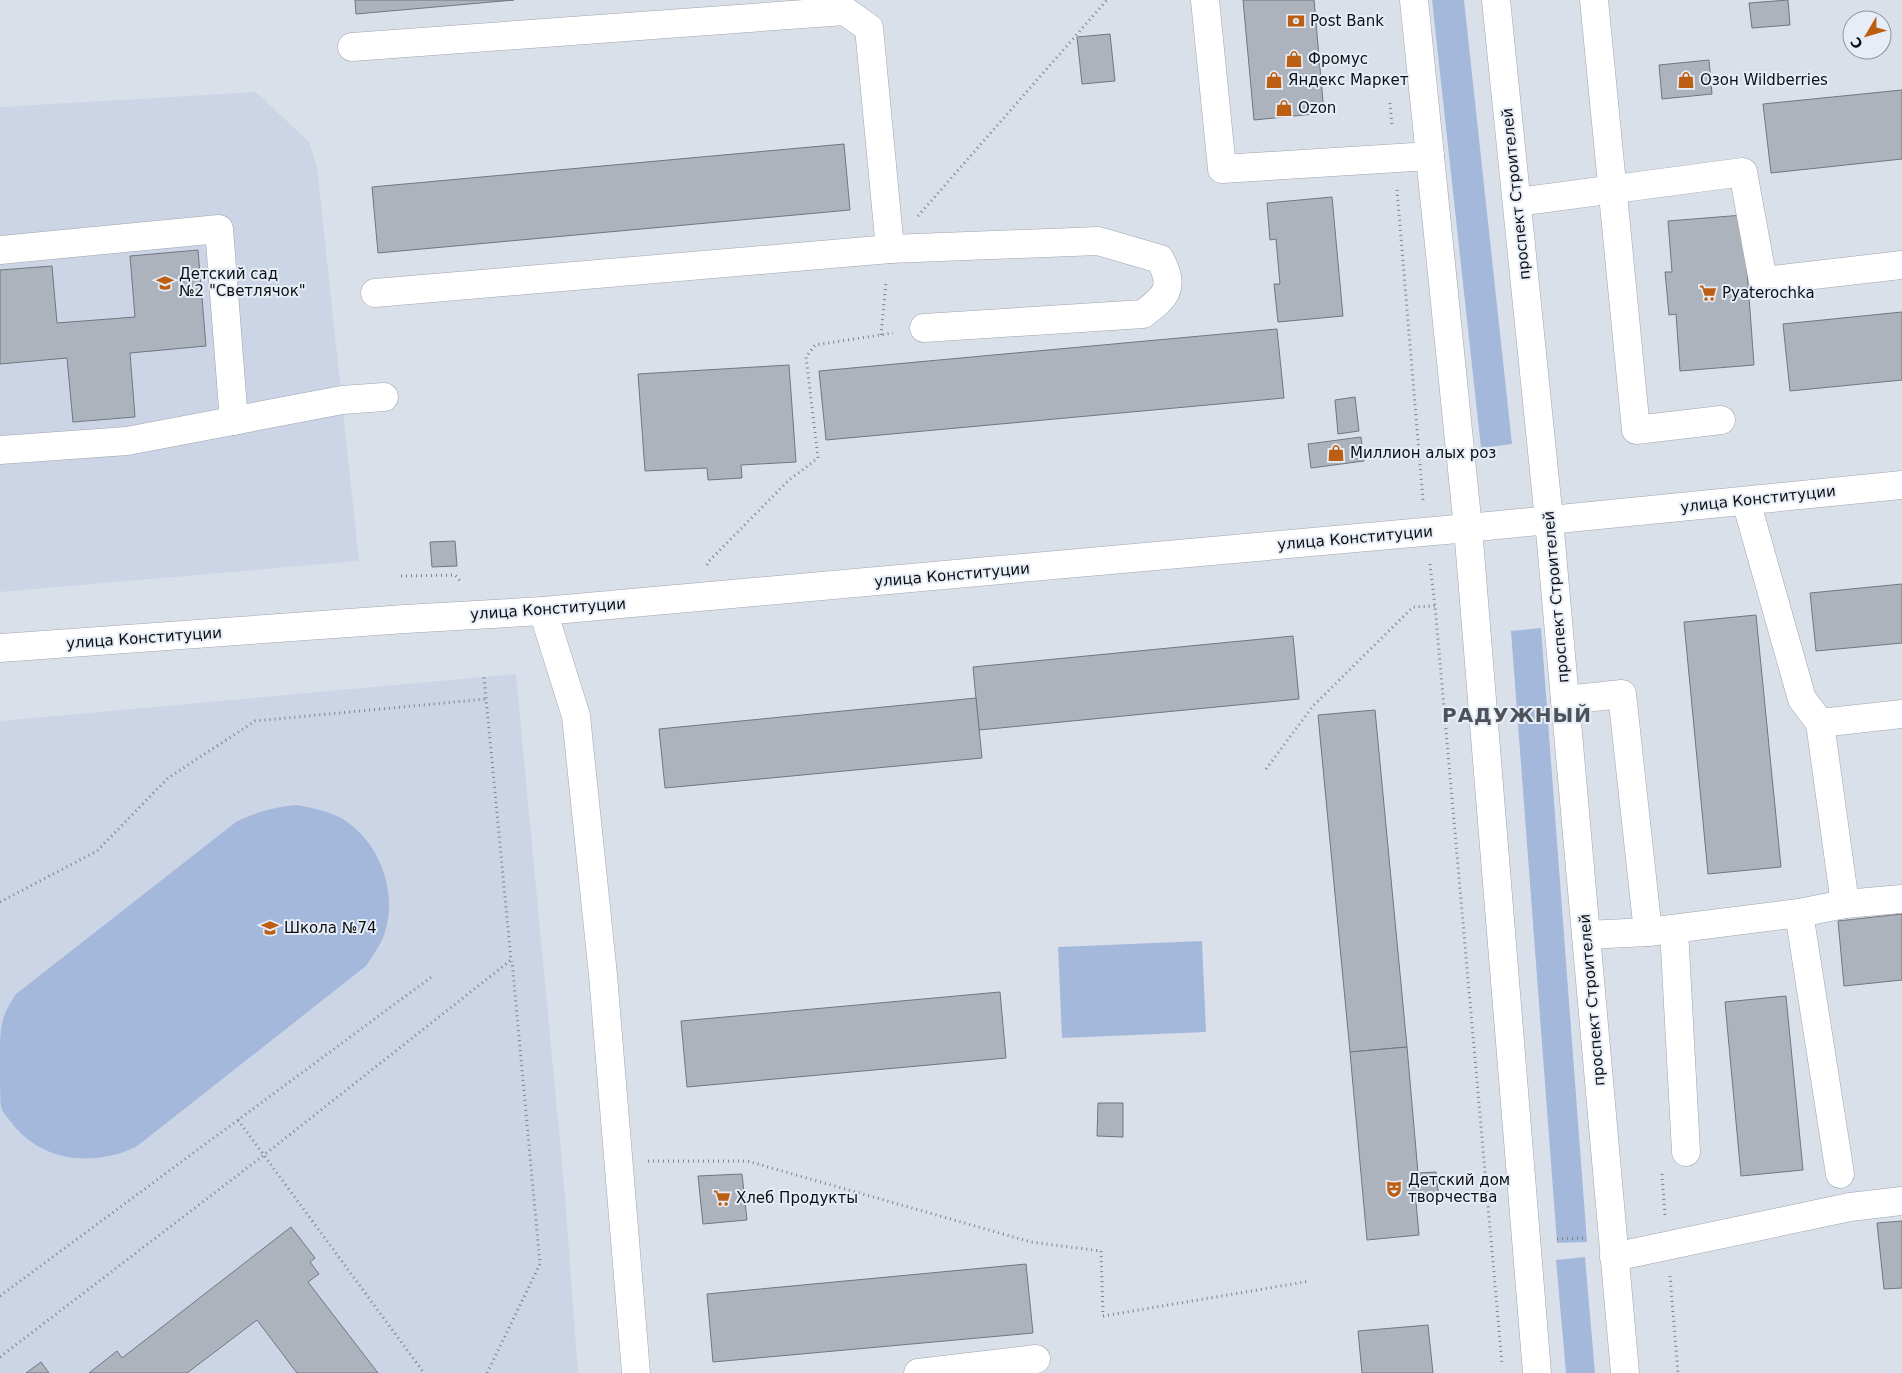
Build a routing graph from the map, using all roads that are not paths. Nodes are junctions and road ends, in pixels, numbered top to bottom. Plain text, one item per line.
1 (1204, 0) edge
2 (1414, 0) edge
3 (1496, 0) edge
4 (1594, 0) edge
5 (352, 47) dead end
6 (1430, 156) junction
7 (1612, 191) junction
8 (1517, 202) junction
9 (890, 249) junction
10 (0, 250) edge
11 (1902, 264) edge
12 (375, 293) dead end
13 (924, 328) road end
14 (384, 397) dead end
15 (234, 420) junction
16 (1721, 420) dead end
17 (0, 450) edge
18 (1902, 485) edge
19 (1746, 500) junction
20 (1549, 520) junction
21 (1468, 528) junction
22 (543, 611) junction
23 (0, 648) edge
24 (1565, 700) junction
25 (1902, 714) edge
26 (1820, 723) junction
27 (1902, 899) edge
28 (1845, 904) junction
29 (1799, 913) junction
30 (1661, 931) junction
31 (1586, 935) junction
32 (1686, 1152) dead end
33 (1840, 1174) dead end
34 (1902, 1201) edge
35 (1613, 1247) junction
36 (1036, 1359) dead end
37 (636, 1373) edge
38 (918, 1373) edge
39 (1537, 1373) edge
40 (1625, 1373) edge

1 - 6 street
2 - 6 street
3 - 8 street, проспект Строителей
4 - 7 street
5 - 9 street
6 - 21 street
7 - 8 street
7 - 11 street
7 - 16 street
8 - 20 street, проспект Строителей
9 - 12 street
9 - 13 street
10 - 15 street
14 - 15 street
15 - 17 street
18 - 19 street, улица Конституции
19 - 20 street, улица Конституции
19 - 26 street
20 - 21 street, улица Конституции
20 - 24 street, проспект Строителей
21 - 22 street, улица Конституции
21 - 39 street
22 - 23 street, улица Конституции
22 - 37 street
24 - 30 street
24 - 31 street, проспект Строителей
25 - 26 street
26 - 28 street
27 - 28 street
28 - 29 street
29 - 30 street
29 - 33 street
30 - 31 street
30 - 32 street
31 - 35 street, проспект Строителей
34 - 35 street
35 - 40 street, проспект Строителей
36 - 38 street

